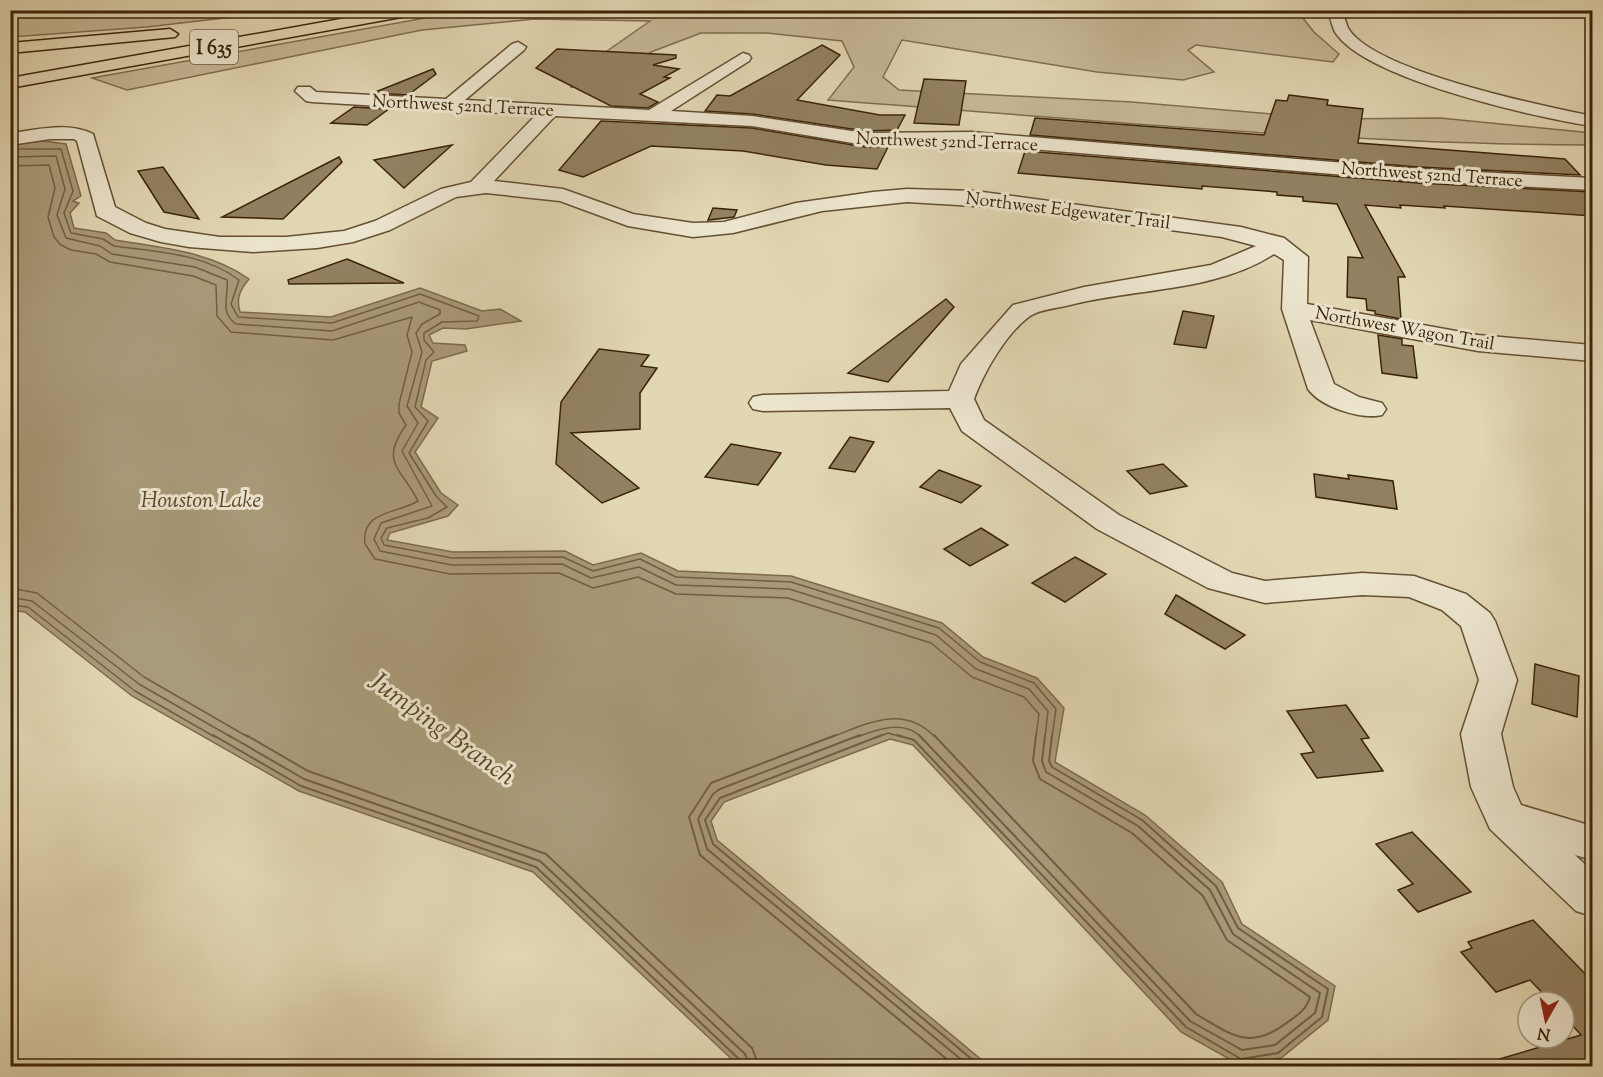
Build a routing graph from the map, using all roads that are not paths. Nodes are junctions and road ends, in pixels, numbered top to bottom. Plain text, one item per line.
1 (342, 10) edge
2 (418, 10) edge
3 (1335, 10) edge
4 (259, 24) junction
5 (235, 27) dead end
6 (187, 32) dead end
7 (518, 47) dead end
8 (10, 48) edge
9 (743, 58) dead end
10 (10, 61) edge
11 (10, 82) edge
12 (304, 91) dead end
13 (449, 105) junction
14 (550, 110) junction
15 (653, 115) junction
16 (1593, 121) edge
17 (10, 139) edge
18 (1593, 184) edge
19 (477, 187) junction
20 (1276, 243) junction
21 (1294, 309) junction
22 (1593, 353) edge
23 (960, 399) junction
24 (763, 403) dead end
25 (1372, 409) dead end
26 (1506, 817) junction
27 (1593, 843) edge
28 (1593, 898) edge

1 - 4 highway, I 635
2 - 11 highway, I 635
3 - 16 street
4 - 5 highway
4 - 10 highway
6 - 8 highway
7 - 13 street
9 - 15 street
12 - 13 street, Northwest 52nd Terrace
13 - 14 street, Northwest 52nd Terrace
14 - 15 street, Northwest 52nd Terrace
14 - 19 street
15 - 18 street, Northwest 52nd Terrace
17 - 19 street, Northwest Edgewater Trail
19 - 20 street, Northwest Edgewater Trail
20 - 21 street, Northwest Wagon Trail
20 - 23 street
21 - 22 street, Northwest Wagon Trail
21 - 25 street
23 - 24 street
23 - 26 street
26 - 27 street
26 - 28 street

